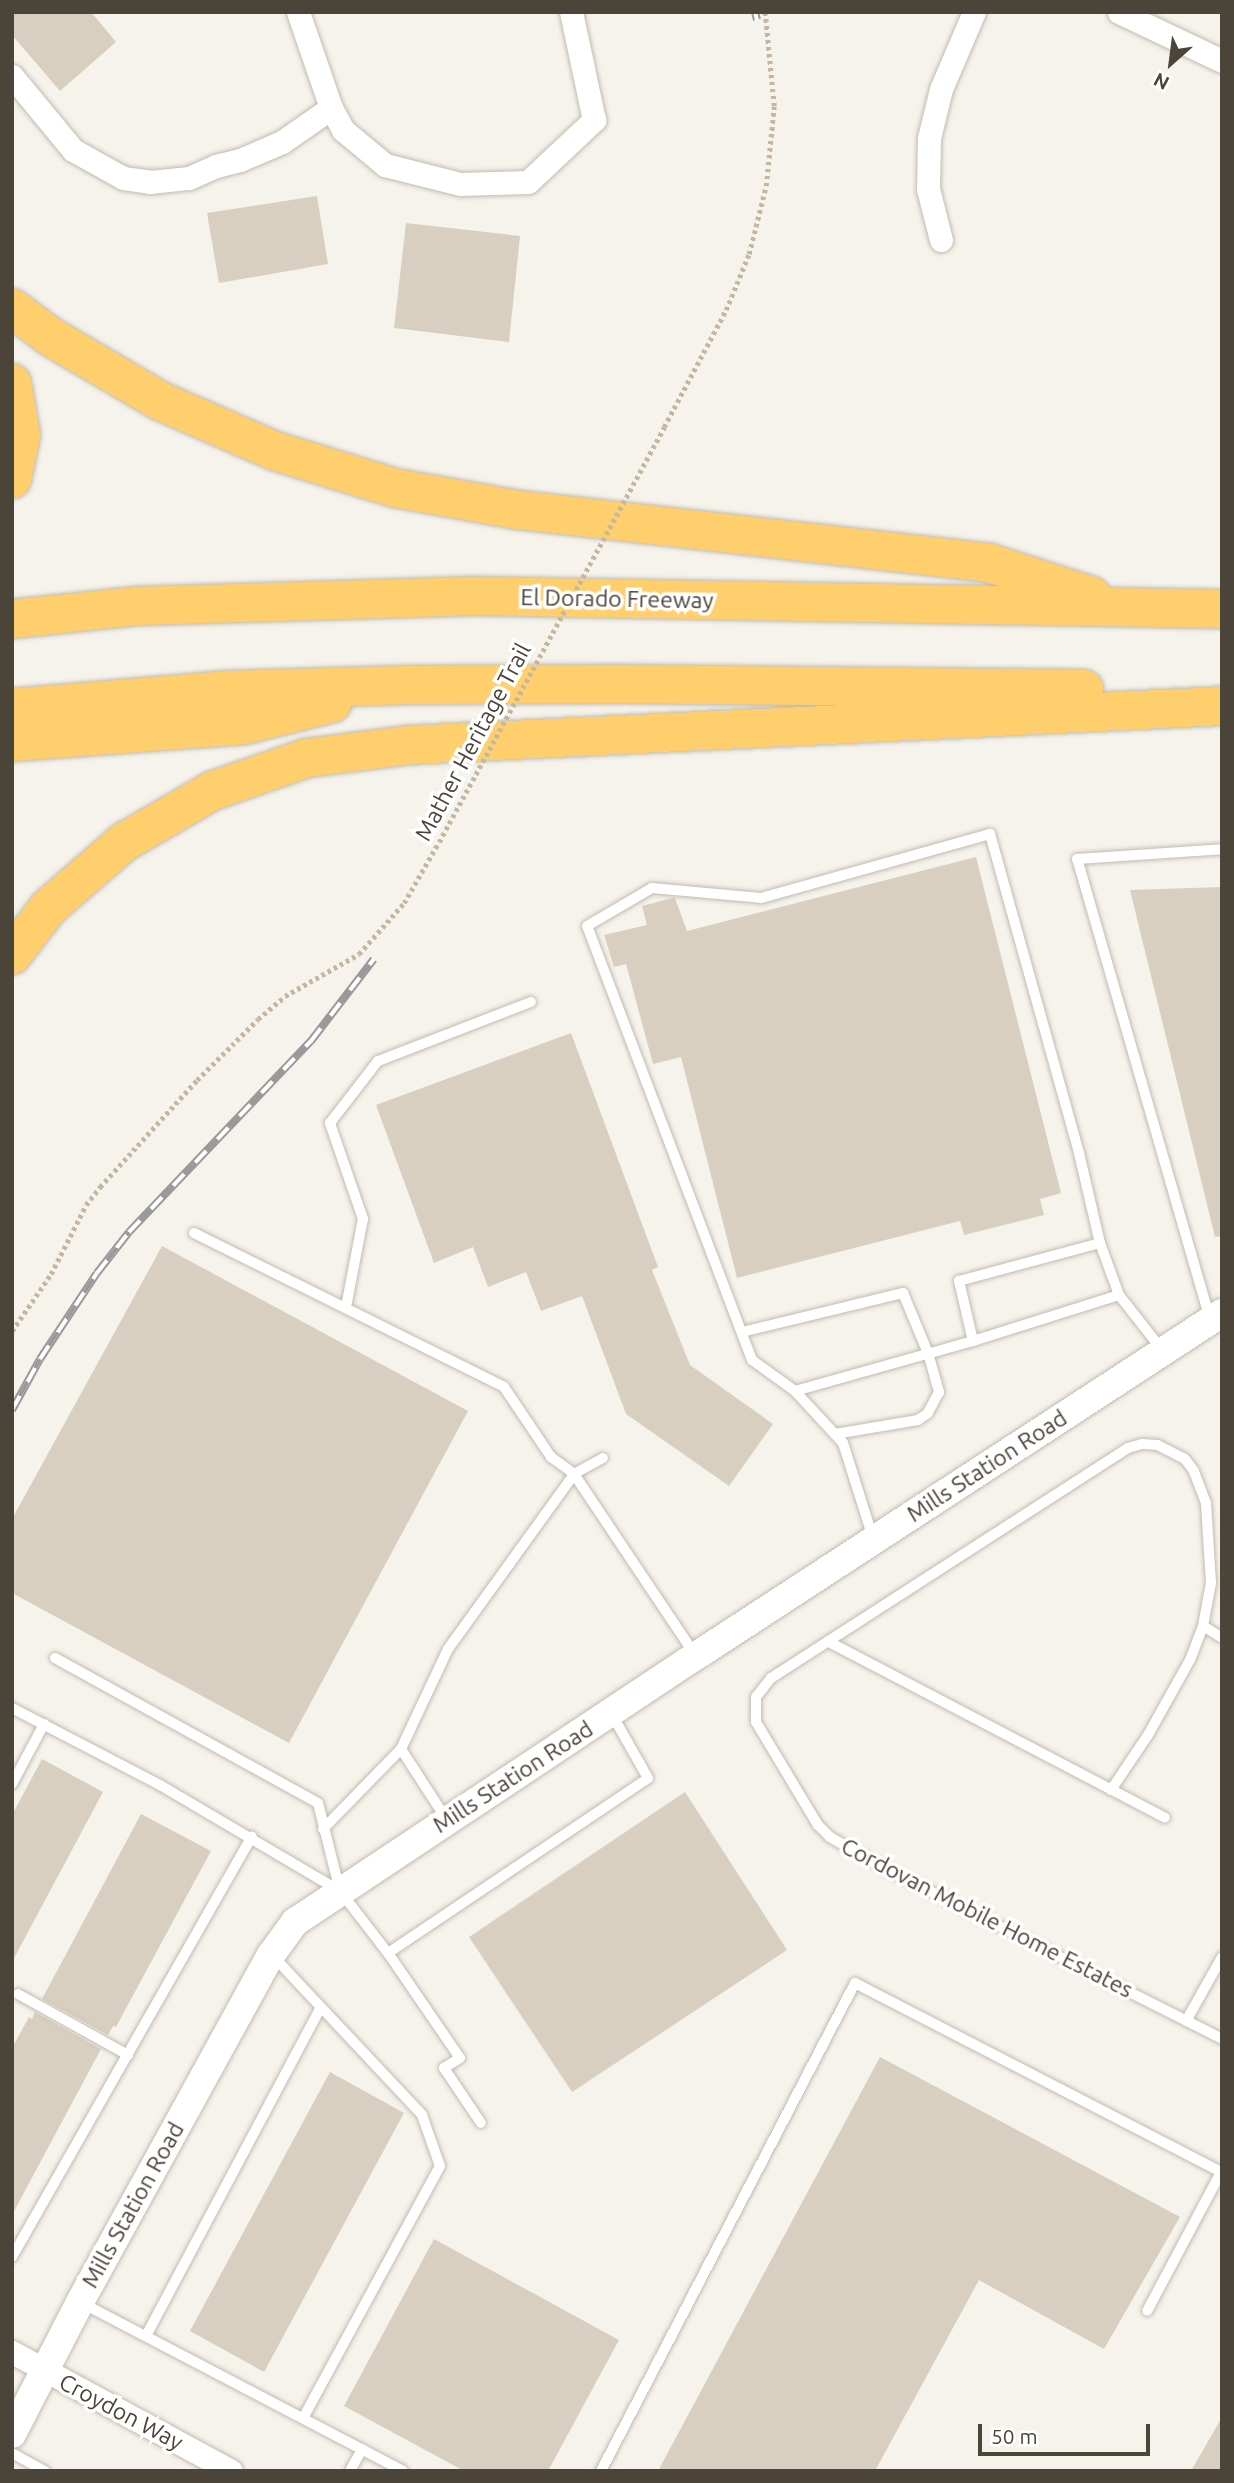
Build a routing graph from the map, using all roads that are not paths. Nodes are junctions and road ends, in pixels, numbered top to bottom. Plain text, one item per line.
1 (298, 12) edge
2 (571, 12) edge
3 (974, 12) edge
4 (1119, 12) edge
5 (1222, 61) edge
6 (12, 76) edge
7 (331, 108) junction
8 (941, 240) dead end
9 (12, 308) edge
10 (12, 383) edge
11 (12, 479) edge
12 (1131, 609) junction
13 (1222, 609) edge
14 (12, 619) edge
15 (407, 685) junction
16 (1222, 690) edge
17 (1222, 706) edge
18 (12, 708) edge
19 (12, 742) edge
20 (1222, 849) edge
21 (12, 955) edge
22 (531, 1002) dead end
23 (194, 1233) dead end
24 (1100, 1243) junction
25 (1119, 1295) junction
26 (346, 1307) junction
27 (1216, 1317) edge
28 (742, 1332) junction
29 (974, 1341) junction
30 (1163, 1351) junction
31 (928, 1353) junction
32 (796, 1391) junction
33 (835, 1434) junction
34 (603, 1458) dead end
35 (574, 1474) junction
36 (874, 1540) junction
37 (1203, 1626) junction
38 (1222, 1637) edge
39 (830, 1642) junction
40 (696, 1656) junction
41 (55, 1658) dead end
42 (12, 1708) edge
43 (611, 1713) junction
44 (44, 1724) junction
45 (401, 1749) junction
46 (12, 1784) edge
47 (1111, 1790) junction
48 (1165, 1818) dead end
49 (447, 1820) junction
50 (323, 1829) junction
51 (252, 1837) junction
52 (340, 1891) junction
53 (388, 1953) junction
54 (271, 1955) junction
55 (1222, 1957) edge
56 (18, 1994) dead end
57 (320, 2009) junction
58 (1186, 2021) junction
59 (1222, 2039) edge
60 (128, 2055) junction
61 (481, 2123) dead end
62 (12, 2257) edge
63 (80, 2302) junction
64 (1147, 2311) dead end
65 (146, 2336) junction
66 (12, 2352) edge
67 (46, 2371) junction
68 (303, 2418) junction
69 (12, 2434) edge
70 (362, 2449) junction
71 (12, 2452) edge
72 (45, 2471) edge
73 (231, 2471) edge
74 (350, 2471) edge
75 (404, 2471) edge
76 (601, 2471) edge

1 - 7 street
2 - 7 street
3 - 8 street
4 - 5 street
6 - 7 street
9 - 12 highway
10 - 11 highway
12 - 13 highway, El Dorado Freeway
12 - 14 highway, El Dorado Freeway
15 - 16 highway
15 - 18 highway
15 - 19 highway
17 - 21 highway
20 - 27 lane
22 - 26 lane
23 - 26 lane
24 - 25 lane
24 - 28 lane
24 - 29 lane
25 - 29 lane
25 - 30 lane
26 - 35 lane
27 - 30 street, Mills Station Road
28 - 31 lane
28 - 32 lane
29 - 31 lane
30 - 36 street, Mills Station Road
31 - 32 lane
31 - 33 lane
32 - 33 lane
33 - 36 lane
34 - 35 lane
35 - 40 lane
35 - 45 lane
36 - 40 street, Mills Station Road
37 - 38 lane
37 - 39 lane, Cordovan Mobile Home Estates
37 - 47 lane, Cordovan Mobile Home Estates
39 - 47 lane
39 - 58 lane, Cordovan Mobile Home Estates
40 - 43 street, Mills Station Road
41 - 50 lane
42 - 44 lane
43 - 49 street, Mills Station Road
43 - 53 lane
44 - 46 lane
44 - 51 lane
45 - 49 lane
45 - 50 lane
47 - 48 lane
49 - 52 street, Mills Station Road
50 - 52 lane
51 - 52 lane
51 - 60 lane
52 - 53 lane
52 - 54 street, Mills Station Road
53 - 61 lane
54 - 57 lane
54 - 63 street, Mills Station Road
55 - 58 lane
56 - 60 lane
57 - 65 lane
57 - 68 lane
58 - 59 lane, Cordovan Mobile Home Estates
60 - 62 lane
63 - 65 lane
63 - 67 street, Mills Station Road
64 - 76 lane
65 - 68 lane
66 - 67 street, Croydon Way
67 - 69 street, Mills Station Road
67 - 73 street, Croydon Way
68 - 70 lane
70 - 74 lane
70 - 75 lane
71 - 72 lane

